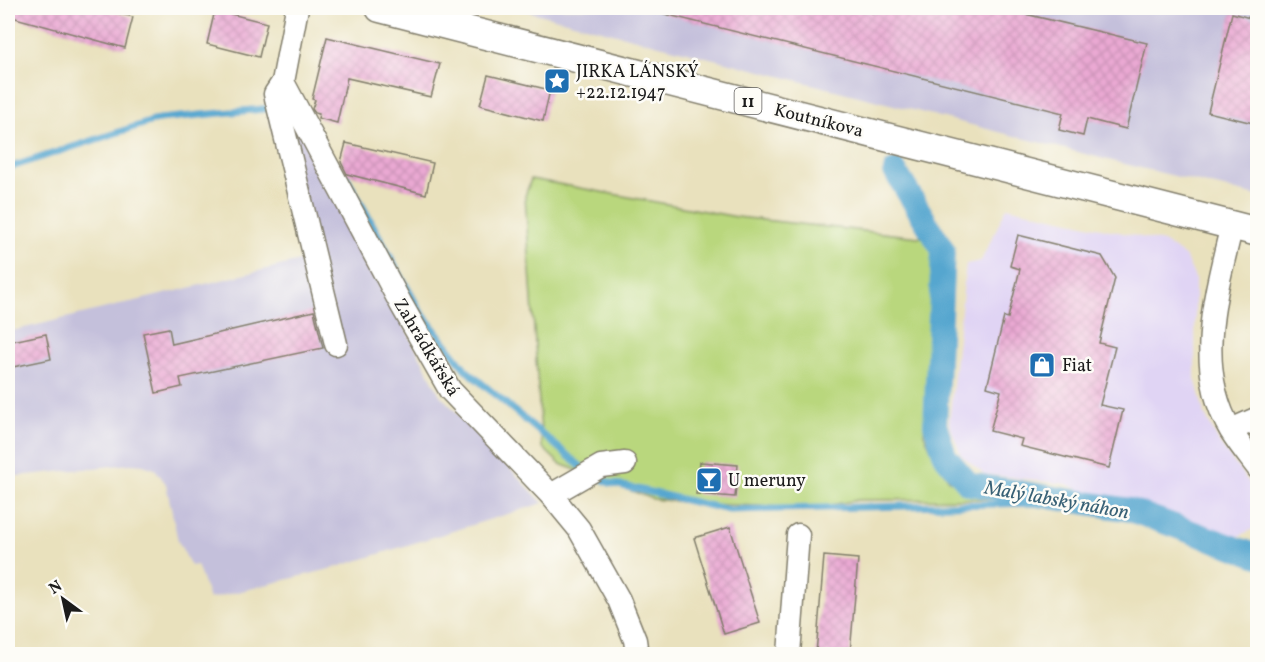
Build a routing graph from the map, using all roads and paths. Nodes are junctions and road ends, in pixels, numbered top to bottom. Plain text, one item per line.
1 (297, 8) edge
2 (380, 8) edge
3 (283, 82) junction
4 (1245, 228) edge
5 (336, 344) dead end
6 (1257, 418) edge
7 (1231, 430) junction
8 (626, 463) dead end
9 (1257, 468) edge
10 (551, 495) junction
11 (798, 535) dead end
12 (637, 654) edge
13 (789, 654) edge

1 - 3 street
2 - 4 main road, Koutníkova / 11
3 - 5 street
3 - 10 street, Zahrádkářská
4 - 7 street
6 - 7 street
7 - 9 street
8 - 10 street
10 - 12 street, Zahrádkářská
11 - 13 street

